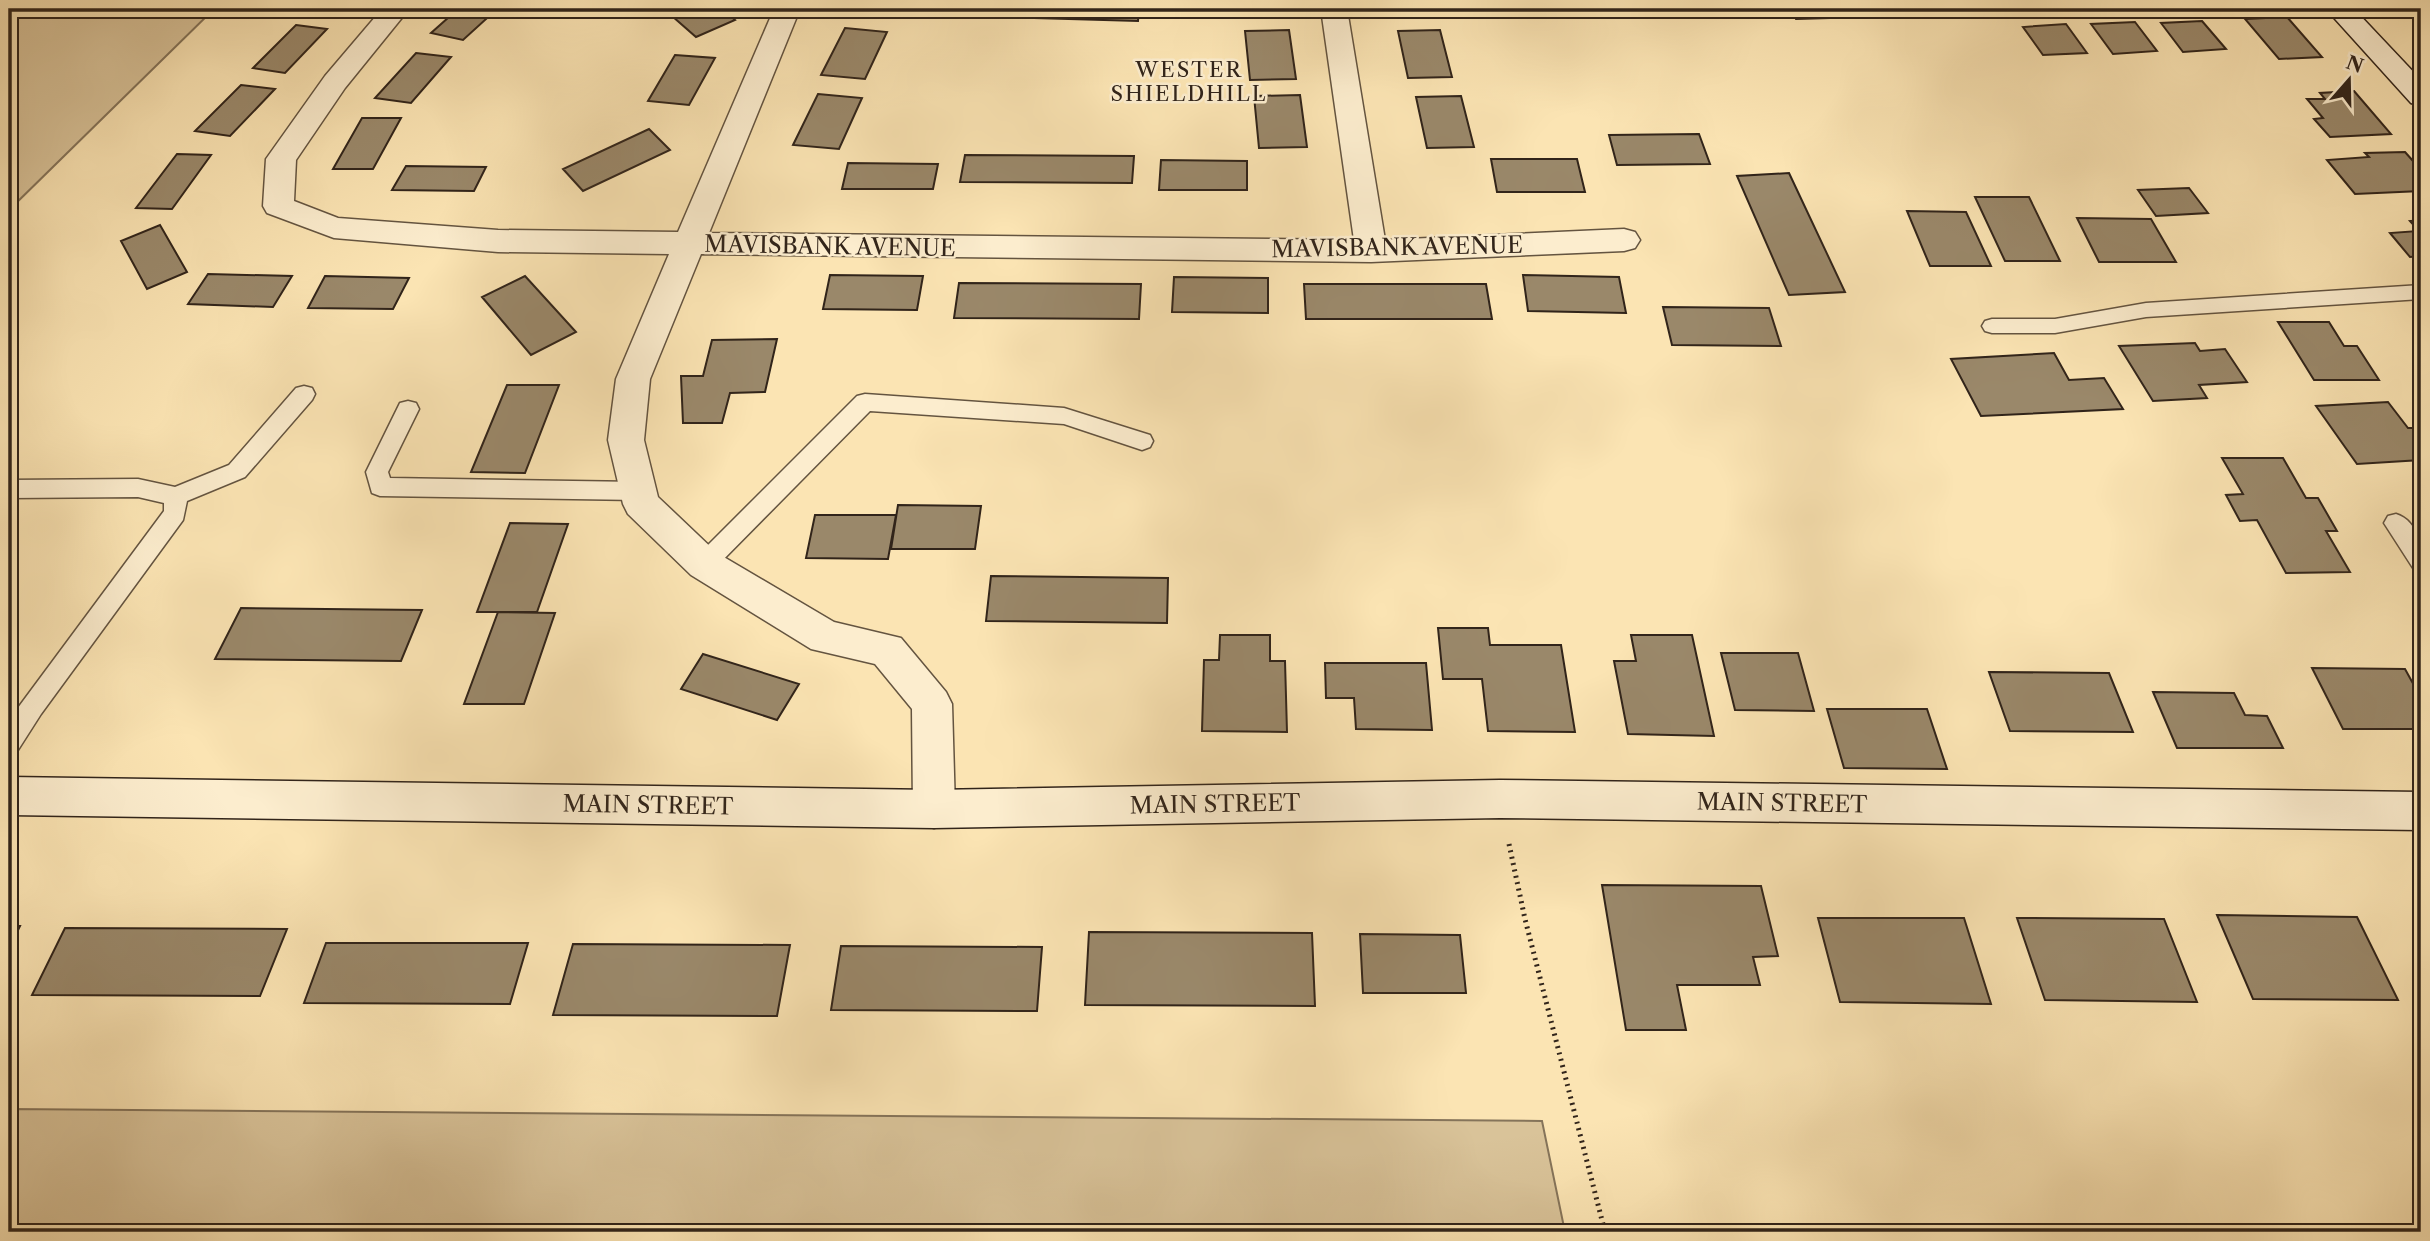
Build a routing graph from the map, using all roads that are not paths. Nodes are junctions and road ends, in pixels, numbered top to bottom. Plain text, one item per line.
1 (396, 9) edge
2 (787, 9) edge
3 (1334, 9) edge
4 (2339, 9) edge
5 (2421, 97) edge
6 (1624, 240) dead end
7 (690, 245) junction
8 (1371, 251) junction
9 (2421, 292) edge
10 (1992, 326) dead end
11 (304, 394) dead end
12 (408, 409) dead end
13 (1142, 441) dead end
14 (9, 489) edge
15 (638, 491) junction
16 (176, 496) junction
17 (2396, 523) dead end
18 (2421, 561) edge
19 (704, 564) junction
20 (9, 742) edge
21 (9, 796) edge
22 (934, 809) junction
23 (2421, 811) edge

1 - 7 street, MAVISBANK AVENUE
2 - 7 street
3 - 8 street
4 - 5 street
6 - 8 street, MAVISBANK AVENUE
7 - 8 street, MAVISBANK AVENUE
7 - 15 street
9 - 10 lane
11 - 16 lane
12 - 15 lane
13 - 19 lane
14 - 16 lane
15 - 19 street
16 - 20 lane
17 - 18 lane
19 - 22 street
21 - 22 street, MAIN STREET
22 - 23 street, MAIN STREET

